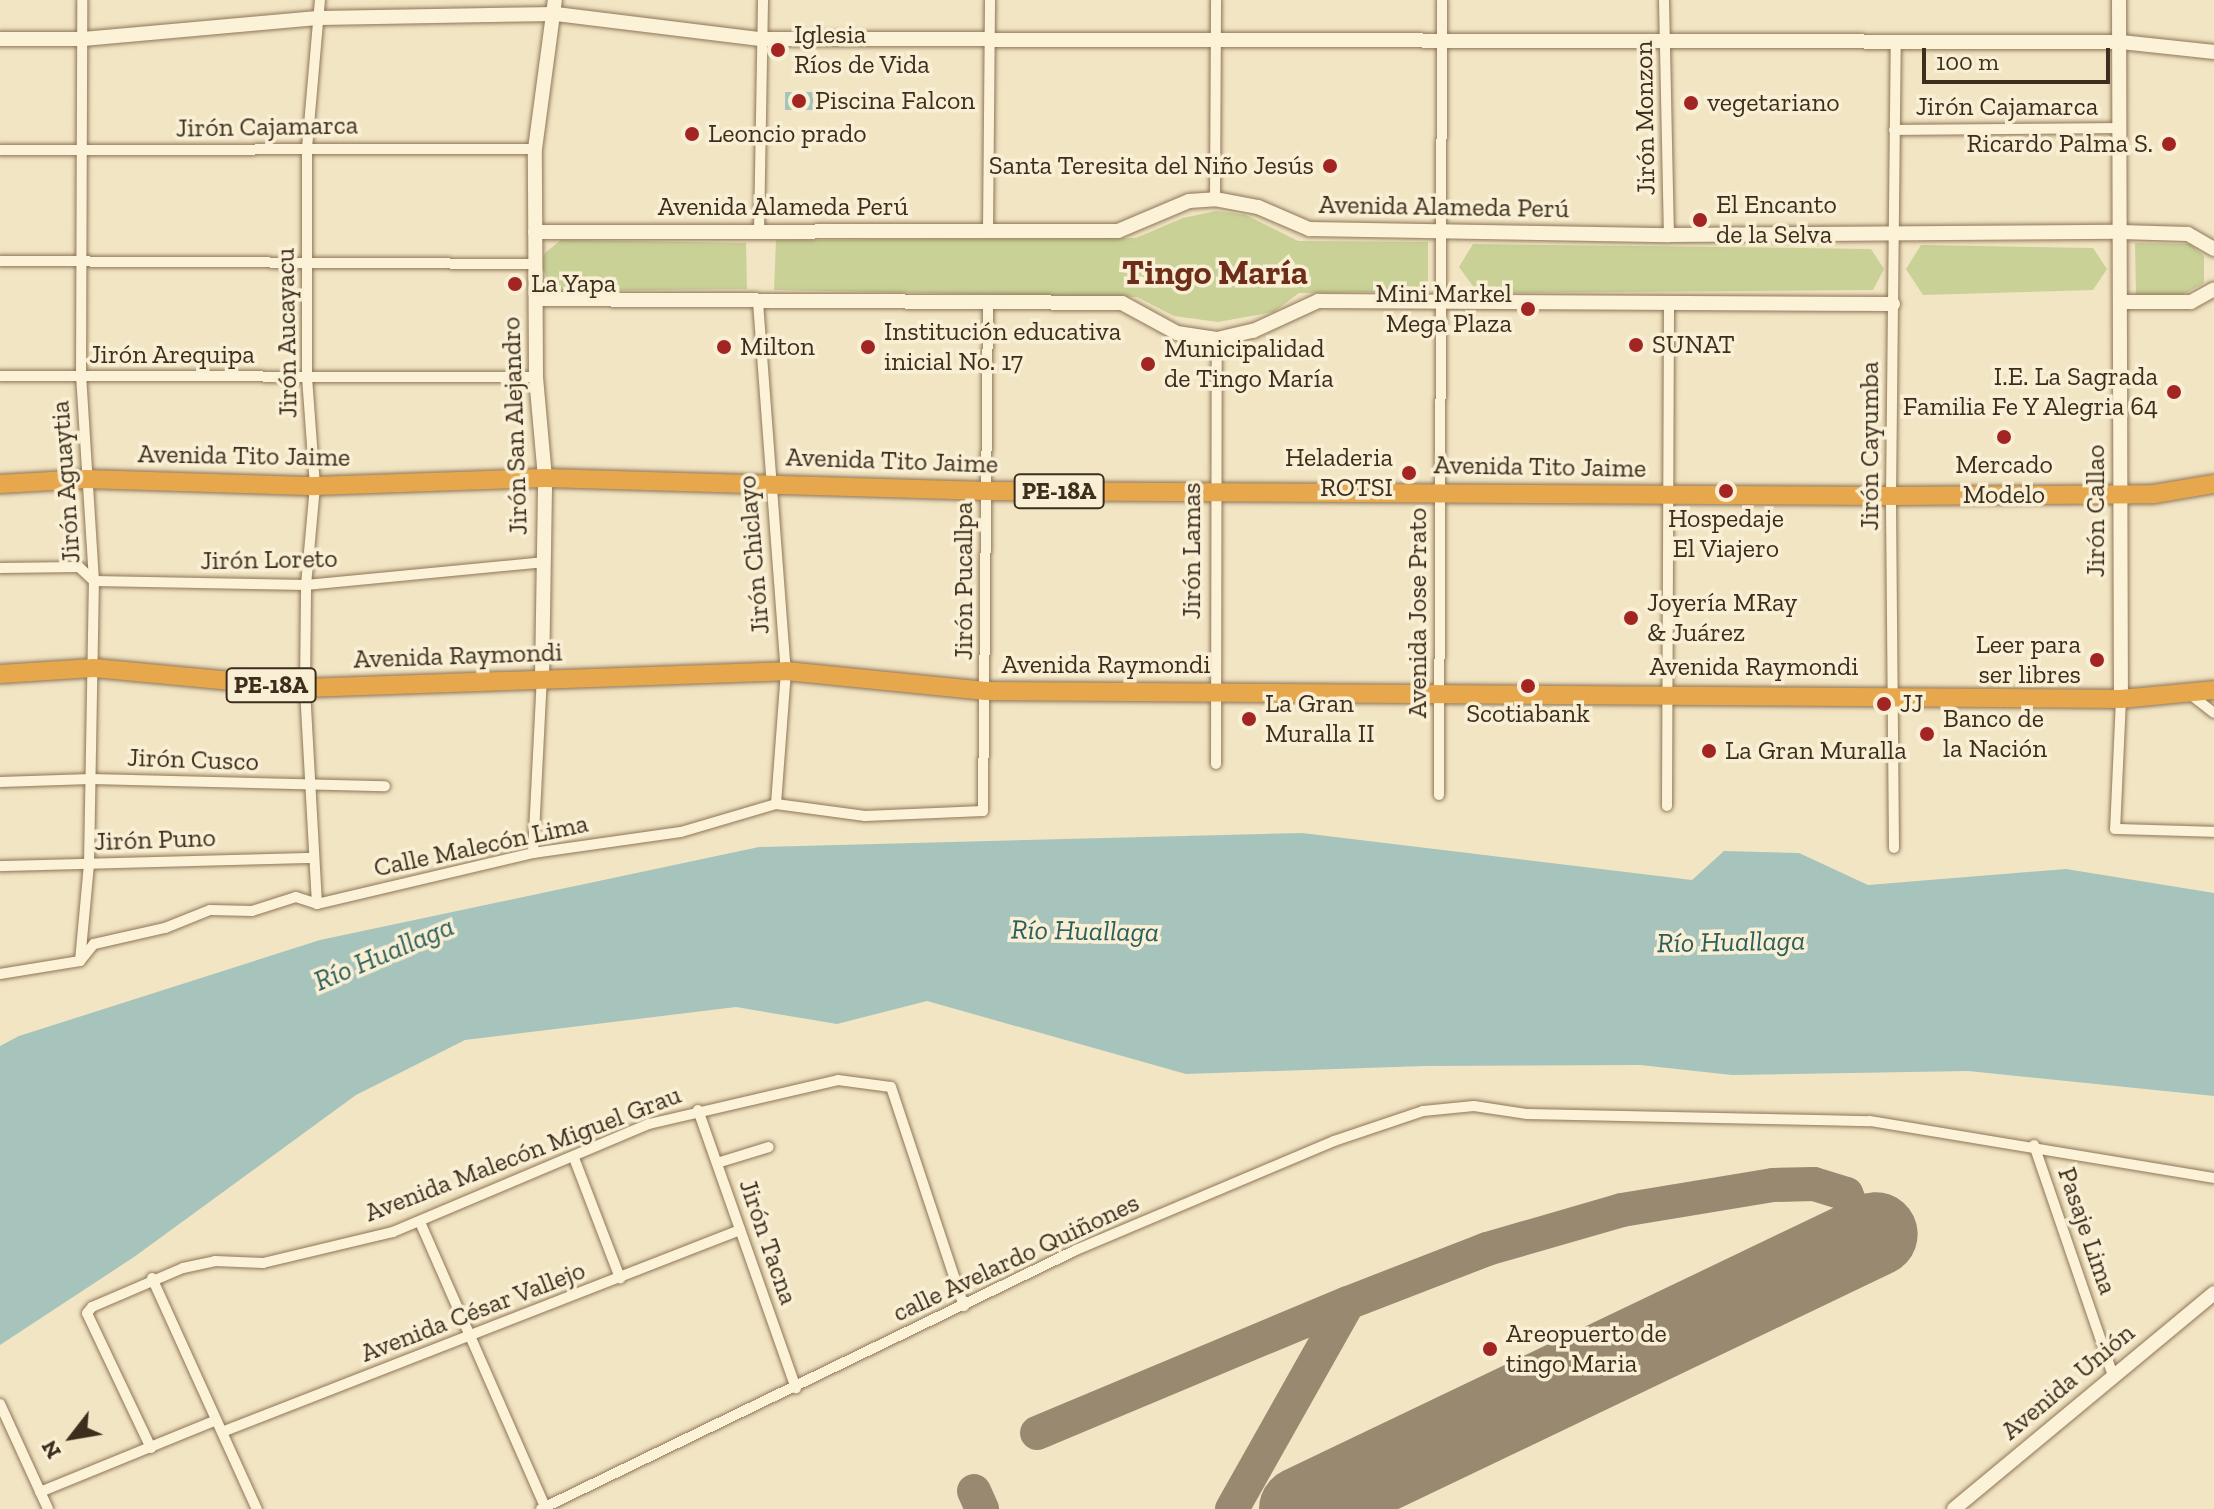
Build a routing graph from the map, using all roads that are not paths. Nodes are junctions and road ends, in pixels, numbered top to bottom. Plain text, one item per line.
1 (82, 0) edge
2 (320, 0) edge
3 (763, 0) edge
4 (990, 0) edge
5 (1216, 0) edge
6 (1442, 0) edge
7 (1664, 0) edge
8 (2119, 0) edge
9 (556, 7) edge
10 (320, 18) junction
11 (0, 39) edge
12 (83, 39) junction
13 (760, 39) junction
14 (990, 40) junction
15 (1217, 41) junction
16 (1442, 42) junction
17 (2121, 42) junction
18 (1665, 44) junction
19 (1896, 44) junction
20 (2214, 51) edge
21 (2120, 128) junction
22 (1894, 130) junction
23 (307, 148) junction
24 (535, 149) junction
25 (0, 150) edge
26 (82, 151) junction
27 (1215, 199) junction
28 (759, 231) junction
29 (988, 231) junction
30 (535, 232) junction
31 (2121, 232) junction
32 (1441, 233) junction
33 (1669, 235) junction
34 (1894, 235) junction
35 (2213, 252) edge
36 (0, 261) edge
37 (307, 264) junction
38 (536, 264) junction
39 (81, 265) junction
40 (2214, 289) edge
41 (536, 299) junction
42 (1441, 301) junction
43 (758, 302) junction
44 (2121, 302) junction
45 (988, 303) junction
46 (1893, 304) junction
47 (1669, 305) junction
48 (1217, 339) junction
49 (0, 376) edge
50 (307, 376) junction
51 (81, 377) junction
52 (536, 377) junction
53 (545, 478) junction
54 (86, 479) junction
55 (770, 483) junction
56 (0, 484) edge
57 (2214, 484) edge
58 (315, 486) junction
59 (986, 491) junction
60 (1214, 491) junction
61 (1440, 491) junction
62 (2119, 494) junction
63 (1669, 496) junction
64 (1891, 496) junction
65 (543, 562) junction
66 (0, 568) edge
67 (94, 581) junction
68 (306, 585) junction
69 (94, 668) junction
70 (786, 671) junction
71 (0, 674) edge
72 (542, 678) junction
73 (305, 688) junction
74 (2214, 690) edge
75 (986, 691) junction
76 (1215, 691) junction
77 (1439, 692) junction
78 (1668, 693) junction
79 (1892, 694) junction
80 (2191, 695) junction
81 (2121, 699) junction
82 (2214, 713) edge
83 (1216, 764) dead end
84 (91, 779) junction
85 (0, 782) edge
86 (313, 786) junction
87 (385, 786) dead end
88 (1439, 795) dead end
89 (776, 804) junction
90 (1667, 806) dead end
91 (983, 811) joint
92 (2214, 832) edge
93 (1894, 848) dead end
94 (533, 853) junction
95 (312, 858) junction
96 (89, 864) junction
97 (0, 866) edge
98 (317, 904) junction
99 (80, 961) junction
100 (0, 974) edge
101 (698, 1110) junction
102 (2034, 1145) junction
103 (769, 1147) dead end
104 (574, 1158) junction
105 (717, 1163) junction
106 (2214, 1178) edge
107 (420, 1222) junction
108 (740, 1230) junction
109 (152, 1278) junction
110 (620, 1278) junction
111 (2214, 1293) edge
112 (964, 1306) junction
113 (467, 1338) junction
114 (2114, 1378) junction
115 (796, 1388) junction
116 (0, 1404) edge
117 (216, 1420) junction
118 (222, 1432) junction
119 (151, 1448) junction
120 (40, 1492) junction
121 (543, 1508) edge
122 (48, 1509) edge
123 (257, 1509) edge
124 (1954, 1509) edge

1 - 12 street, Jirón Aguaytia
2 - 10 street, Jirón Aucayacu
3 - 13 street
4 - 14 street
5 - 15 street
6 - 16 street, Avenida Jose Prato
7 - 18 street, Jirón Monzon
8 - 17 street, Jirón Callao
9 - 10 street
9 - 13 street
9 - 24 street, Jirón San Alejandro
10 - 12 street
10 - 23 street, Jirón Aucayacu
11 - 12 street
12 - 26 street, Jirón Aguaytia
13 - 14 street
13 - 28 street
14 - 15 street
14 - 29 street
15 - 16 street
15 - 27 street
16 - 18 street
16 - 32 street, Avenida Jose Prato
17 - 19 street
17 - 20 street
17 - 21 street, Jirón Callao
18 - 19 street
18 - 33 street, Jirón Monzon
19 - 22 street, Jirón Cayumba
21 - 22 street, Jirón Cajamarca
21 - 31 street, Jirón Callao
22 - 34 street, Jirón Cayumba
23 - 24 street, Jirón Cajamarca
23 - 26 street, Jirón Cajamarca
23 - 37 street, Jirón Aucayacu
24 - 30 street, Jirón San Alejandro
25 - 26 street, Jirón Cajamarca
26 - 39 street, Jirón Aguaytia
27 - 29 street, Avenida Alameda Perú
27 - 32 street, Avenida Alameda Perú
28 - 29 street, Avenida Alameda Perú
28 - 30 street, Avenida Alameda Perú
30 - 38 street, Jirón San Alejandro
31 - 34 street, Avenida Alameda Perú
31 - 35 street, Avenida Alameda Perú
31 - 44 street, Jirón Callao
32 - 33 street, Avenida Alameda Perú
32 - 42 street, Avenida Jose Prato
33 - 34 street, Avenida Alameda Perú
34 - 46 street, Jirón Cayumba
36 - 39 street
37 - 38 street
37 - 39 street
37 - 50 street, Jirón Aucayacu
38 - 41 street, Jirón San Alejandro
39 - 51 street, Jirón Aguaytia
40 - 44 street
41 - 43 street
41 - 52 street, Jirón San Alejandro
42 - 47 street
42 - 48 street
42 - 61 street, Avenida Jose Prato
43 - 45 street
43 - 55 street, Jirón Chiclayo
44 - 62 street, Jirón Callao
45 - 48 street
45 - 59 street, Jirón Pucallpa
46 - 47 street
46 - 64 street, Jirón Cayumba
47 - 63 street
48 - 60 street, Jirón Lamas
49 - 51 street, Jirón Arequipa
50 - 51 street, Jirón Arequipa
50 - 52 street, Jirón Arequipa
50 - 58 street, Jirón Aucayacu
51 - 54 street, Jirón Aguaytia
52 - 53 street, Jirón San Alejandro
53 - 55 highway, Avenida Tito Jaime / PE-18A
53 - 58 highway, Avenida Tito Jaime / PE-18A
53 - 65 street, Jirón San Alejandro
54 - 56 highway, Avenida Tito Jaime / PE-18A
54 - 58 highway, Avenida Tito Jaime / PE-18A
54 - 67 street, Jirón Aguaytia
55 - 59 highway, Avenida Tito Jaime / PE-18A
55 - 70 street, Jirón Chiclayo
57 - 62 highway, PE-18A
58 - 68 street, Jirón Aucayacu
59 - 60 highway, Avenida Tito Jaime / PE-18A
59 - 75 street, Jirón Pucallpa
60 - 61 highway, Avenida Tito Jaime / PE-18A
60 - 76 street, Jirón Lamas
61 - 63 highway, Avenida Tito Jaime / PE-18A
61 - 77 street, Avenida Jose Prato
62 - 64 highway, Avenida Tito Jaime / PE-18A
62 - 81 street, Jirón Callao
63 - 64 highway, Avenida Tito Jaime / PE-18A
63 - 78 street
64 - 79 street, Jirón Cayumba
65 - 68 street, Jirón Loreto
65 - 72 street, Jirón San Alejandro
66 - 67 street, Jirón Loreto
67 - 68 street, Jirón Loreto
67 - 69 street, Jirón Aguaytia
68 - 73 street, Jirón Aucayacu
69 - 71 highway, Avenida Raymondi / PE-18A
69 - 73 highway, Avenida Raymondi / PE-18A
69 - 84 street, Jirón Aguaytia
70 - 72 highway, Avenida Raymondi / PE-18A
70 - 75 highway, Avenida Raymondi / PE-18A
70 - 89 street, Jirón Chiclayo
72 - 73 highway, Avenida Raymondi / PE-18A
72 - 94 street, Jirón San Alejandro
73 - 86 street, Jirón Aucayacu
74 - 80 highway, Avenida Raymondi / PE-18A
75 - 76 highway, Avenida Raymondi / PE-18A
75 - 91 street, Jirón Pucallpa
76 - 77 highway, Avenida Raymondi / PE-18A
76 - 83 street, Jirón Lamas
77 - 78 highway, Avenida Raymondi / PE-18A
77 - 88 street, Avenida Jose Prato
78 - 79 highway, Avenida Raymondi / PE-18A
78 - 90 street
79 - 81 highway, Avenida Raymondi / PE-18A
79 - 93 street, Jirón Cayumba
80 - 81 highway, Avenida Raymondi / PE-18A
80 - 82 street
81 - 92 street, Jirón Callao
84 - 85 street, Jirón Cusco
84 - 86 street, Jirón Cusco
84 - 96 street, Jirón Aguaytia
86 - 87 street, Jirón Cusco
86 - 95 street, Jirón Aucayacu
89 - 91 street, Calle Malecón Lima
89 - 94 street, Calle Malecón Lima
94 - 98 street, Calle Malecón Lima
95 - 96 street, Jirón Puno
95 - 98 street, Jirón Aucayacu
96 - 97 street, Jirón Puno
96 - 99 street, Jirón Aguaytia
98 - 99 street, Calle Malecón Lima
99 - 100 street, Calle Malecón Lima
101 - 104 street, Avenida Malecón Miguel Grau
101 - 105 street, Jirón Tacna
101 - 112 street, Avenida Malecón Miguel Grau
102 - 106 street, calle Avelardo Quiñones
102 - 112 street, calle Avelardo Quiñones
102 - 114 street, Pasaje Lima
103 - 105 street
104 - 107 street, Avenida Malecón Miguel Grau
104 - 110 street
105 - 108 street, Jirón Tacna
107 - 109 street, Avenida Malecón Miguel Grau
107 - 113 street
108 - 110 street, Avenida César Vallejo
108 - 115 street, Jirón Tacna
109 - 117 street
109 - 119 street, Avenida Malecón Miguel Grau
110 - 113 street, Avenida César Vallejo
111 - 114 street, Avenida Unión
112 - 115 street, calle Avelardo Quiñones
113 - 118 street, Avenida César Vallejo
113 - 121 street
114 - 124 street, Avenida Unión
115 - 121 street, calle Avelardo Quiñones
116 - 120 street
117 - 118 street
117 - 119 street
118 - 123 street
119 - 120 street
120 - 122 street

